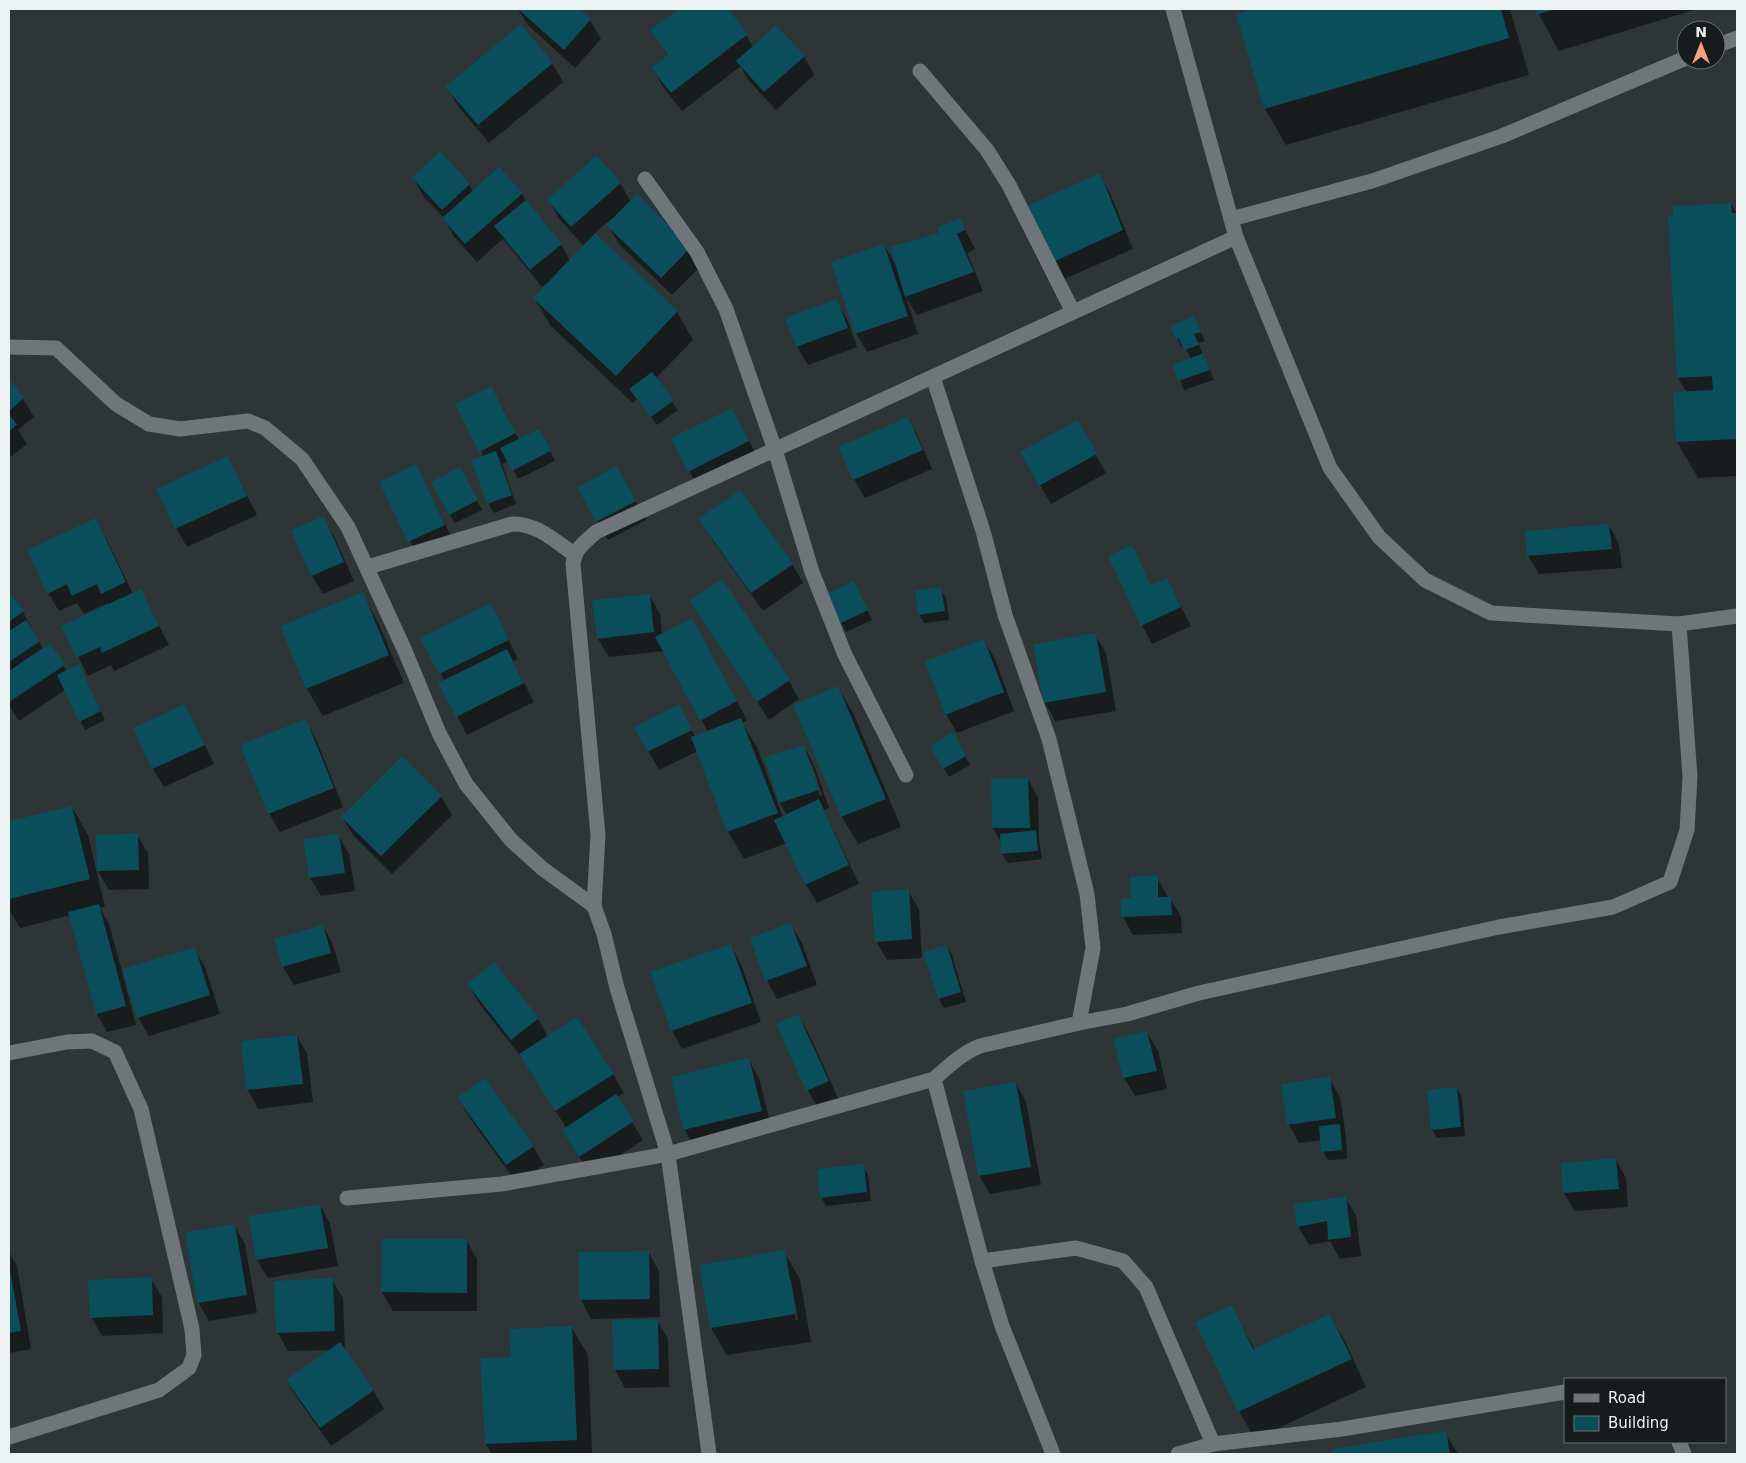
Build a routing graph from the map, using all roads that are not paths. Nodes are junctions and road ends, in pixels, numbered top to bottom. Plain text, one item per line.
1 (1174, 9) edge
2 (1676, 62) edge
3 (920, 71) dead end
4 (645, 178) dead end
5 (1231, 219) junction
6 (1236, 237) junction
7 (1074, 312) junction
8 (9, 347) edge
9 (933, 377) junction
10 (775, 450) junction
11 (574, 554) junction
12 (368, 567) junction
13 (1737, 616) edge
14 (1679, 624) junction
15 (906, 775) dead end
16 (594, 906) junction
17 (1079, 1023) junction
18 (9, 1053) edge
19 (934, 1079) junction
20 (668, 1154) junction
21 (347, 1198) dead end
22 (982, 1260) junction
23 (1564, 1392) edge
24 (9, 1437) edge
25 (1213, 1444) junction
26 (709, 1454) edge
27 (1053, 1454) edge
28 (1178, 1454) edge

1 - 5 street
2 - 5 street
3 - 7 street
4 - 10 street
5 - 6 street
6 - 7 street
6 - 14 street
7 - 9 street
8 - 12 street
9 - 10 street
9 - 17 street
10 - 11 street
10 - 15 street
11 - 12 street
11 - 16 street
12 - 16 street
13 - 14 street
14 - 17 street
16 - 20 street
17 - 19 street
18 - 24 street
19 - 20 street
19 - 22 street
20 - 21 street
20 - 26 street
22 - 25 street
22 - 27 street
23 - 25 street
25 - 28 street

